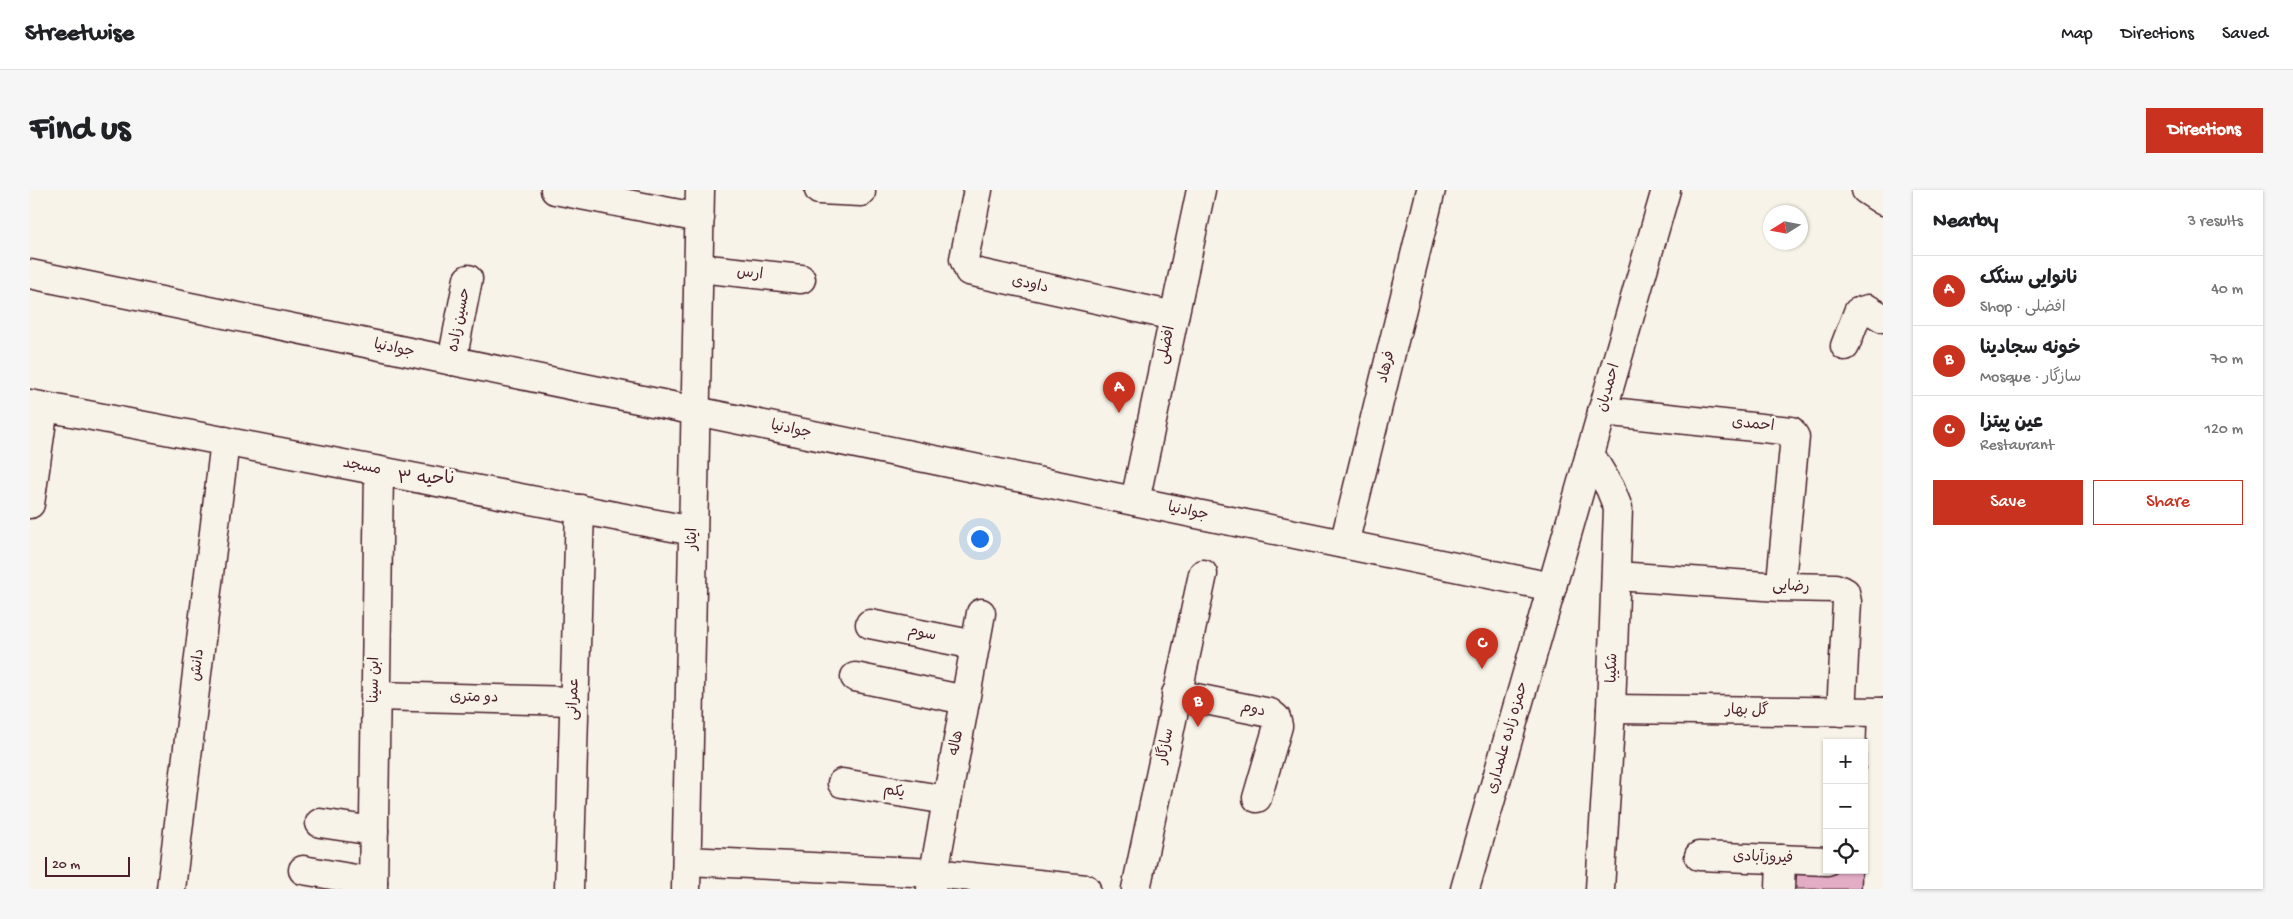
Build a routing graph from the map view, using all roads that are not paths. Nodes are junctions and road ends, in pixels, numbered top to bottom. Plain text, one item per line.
1 (555, 190) edge
2 (700, 190) edge
3 (819, 190) edge
4 (978, 190) edge
5 (1201, 190) edge
6 (1431, 190) edge
7 (1666, 190) edge
8 (1866, 190) edge
9 (861, 192) dead end
10 (1883, 200) edge
11 (700, 218) junction
12 (699, 268) junction
13 (30, 274) edge
14 (468, 279) dead end
15 (801, 279) dead end
16 (1174, 316) junction
17 (1883, 318) edge
18 (1844, 346) dead end
19 (452, 361) junction
20 (37, 405) edge
21 (696, 411) junction
22 (1602, 411) junction
23 (225, 441) junction
24 (1590, 454) junction
25 (379, 471) junction
26 (1135, 501) junction
27 (30, 504) edge
28 (580, 509) junction
29 (694, 531) junction
30 (1344, 544) junction
31 (1782, 571) dead end
32 (1203, 574) dead end
33 (1616, 576) junction
34 (1552, 587) junction
35 (981, 613) dead end
36 (870, 624) dead end
37 (975, 645) junction
38 (855, 676) dead end
39 (1176, 694) junction
40 (375, 696) junction
41 (965, 700) junction
42 (574, 701) junction
43 (1611, 709) junction
44 (1841, 712) junction
45 (1882, 712) edge
46 (842, 783) dead end
47 (1257, 798) dead end
48 (946, 800) junction
49 (320, 823) dead end
50 (374, 831) junction
51 (1699, 856) dead end
52 (1781, 859) junction
53 (687, 861) junction
54 (1823, 861) edge
55 (303, 870) dead end
56 (1872, 872) edge
57 (932, 881) edge
58 (373, 886) edge
59 (171, 889) edge
60 (569, 889) edge
61 (686, 889) edge
62 (1086, 889) edge
63 (1136, 889) edge
64 (1465, 889) edge
65 (1600, 889) edge
66 (1780, 889) edge

1 - 11 street
2 - 11 street, ایثار
3 - 9 street
4 - 16 street, داودی
5 - 16 street, افضلی
6 - 30 street, فرهاد
7 - 22 street, احمدیان
8 - 10 street
11 - 12 street, ایثار
12 - 15 street, ارس
12 - 21 street, ایثار
13 - 19 street, جوادنیا
14 - 19 street, حسین زاده
16 - 26 street, افضلی
17 - 18 street
19 - 21 street, جوادنیا
20 - 23 street, مسجد
20 - 27 street
21 - 26 street, جوادنیا
21 - 29 street, ایثار
22 - 24 street, احمدیان
22 - 31 street, احمدی
23 - 25 street, مسجد
23 - 59 street, دانش
24 - 33 street, شکیبا
24 - 34 street, احمدیان
25 - 28 street, مسجد
25 - 40 street, ابن سینا
26 - 30 street, جوادنیا
28 - 29 street, مسجد
28 - 42 street, عمرانی
29 - 53 street, ایثار
30 - 34 street, جوادنیا
32 - 39 street, سازگار
33 - 43 street, شکیبا
33 - 44 street, رضایی
34 - 64 street, حمزه زاده علمداری
35 - 37 street, هاله
36 - 37 street, سوم
37 - 41 street, هاله
38 - 41 street
39 - 47 street, دوم
39 - 63 street, سازگار
40 - 42 street, دو متری
40 - 50 street, ابن سینا
41 - 48 street, هاله
42 - 60 street, عمرانی
43 - 44 street, گل بهار
43 - 65 street, شکیبا
44 - 45 street, گل بهار
45 - 56 street
46 - 48 street, یکم
48 - 57 street, هاله
49 - 50 street
50 - 58 street, ابن سینا
51 - 52 street, فیروزآبادی
52 - 54 street, فیروزآبادی
52 - 66 street
53 - 57 street
53 - 61 street, ایثار
55 - 58 street
57 - 62 street

